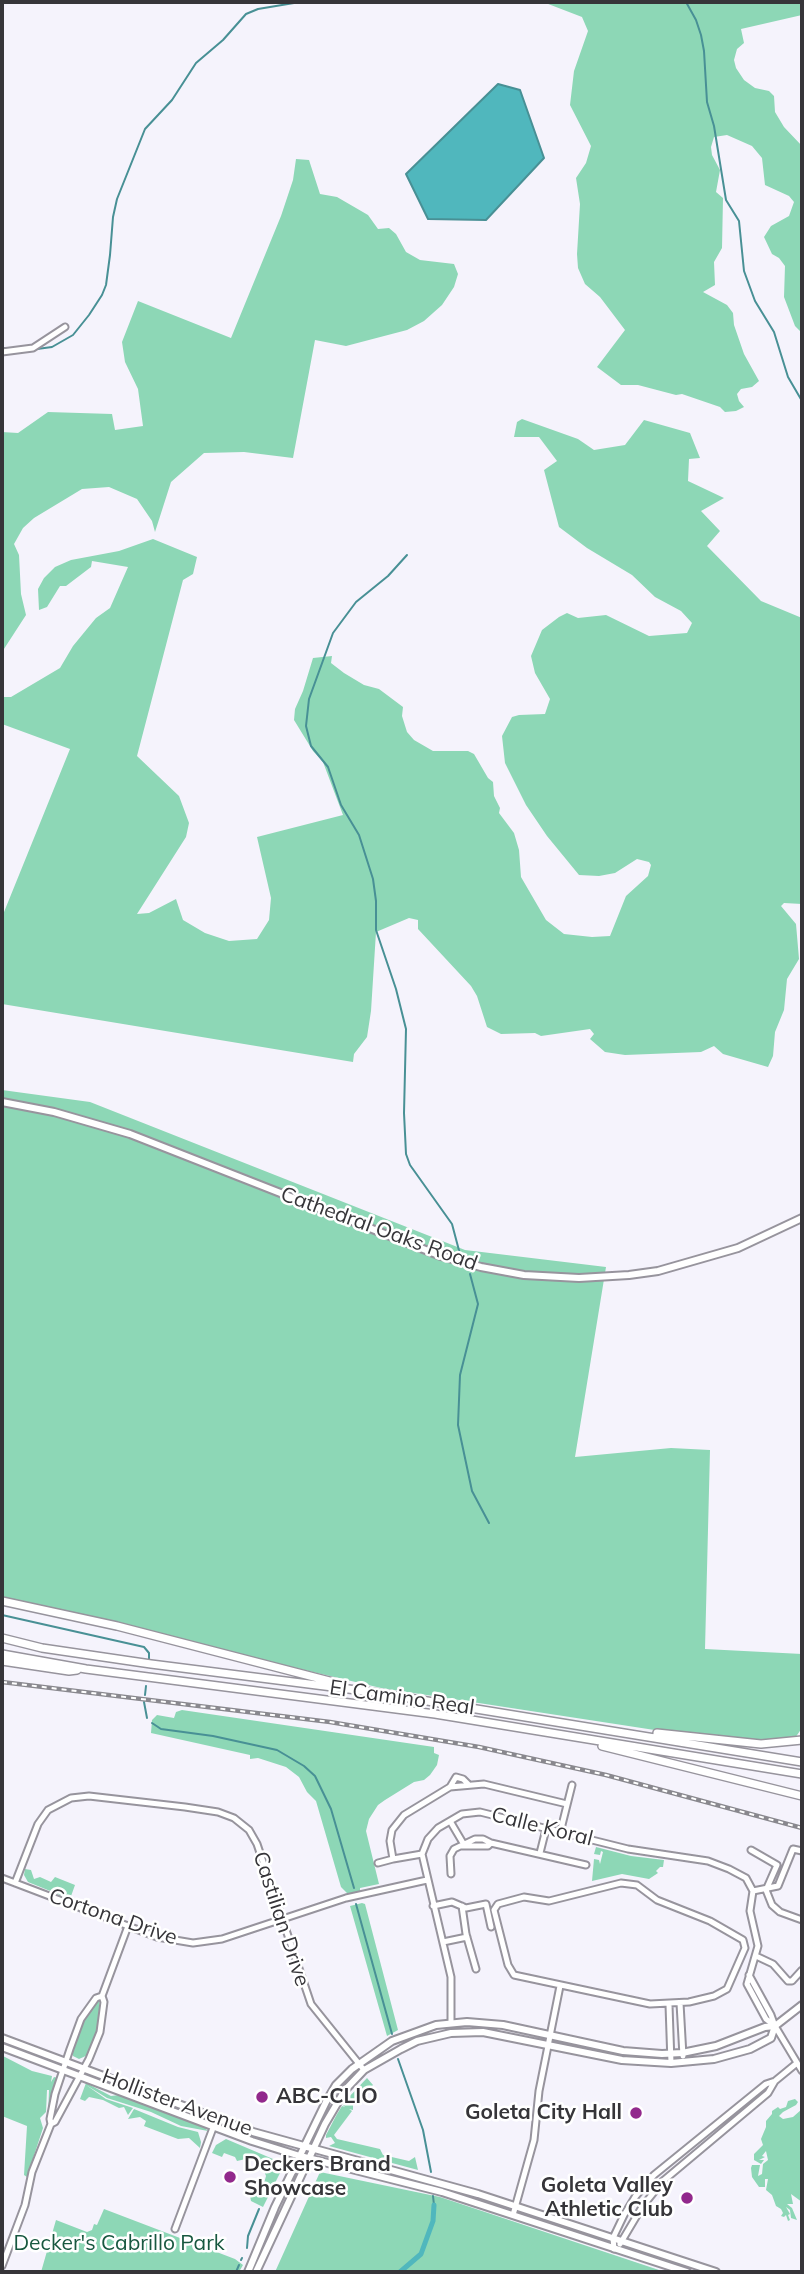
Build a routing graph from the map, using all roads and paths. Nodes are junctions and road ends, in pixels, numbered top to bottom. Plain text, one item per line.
1 (65, 327) dead end
2 (2, 352) edge
3 (2, 1102) edge
4 (802, 1218) edge
5 (2, 1601) edge
6 (2, 1639) edge
7 (2, 1654) edge
8 (2, 1661) edge
9 (86, 1669) junction
10 (372, 1692) junction
11 (579, 1725) junction
12 (533, 1730) junction
13 (802, 1740) edge
14 (802, 1762) edge
15 (802, 1774) edge
16 (572, 1785) dead end
17 (802, 1796) edge
18 (567, 1804) junction
19 (450, 1821) junction
20 (546, 1829) junction
21 (561, 1833) junction
22 (463, 1845) junction
23 (751, 1850) dead end
24 (802, 1851) edge
25 (540, 1853) junction
26 (422, 1854) junction
27 (393, 1859) junction
28 (378, 1863) dead end
29 (586, 1865) dead end
30 (451, 1874) dead end
31 (2, 1878) edge
32 (427, 1880) junction
33 (15, 1883) junction
34 (766, 1890) junction
35 (753, 1891) junction
36 (433, 1906) junction
37 (462, 1906) junction
38 (282, 1919) junction
39 (802, 1920) edge
40 (128, 1926) junction
41 (491, 1927) dead end
42 (467, 1937) junction
43 (443, 1942) junction
44 (756, 1956) junction
45 (475, 1969) dead end
46 (802, 1970) edge
47 (560, 1986) junction
48 (102, 1996) junction
49 (680, 2003) junction
50 (669, 2005) junction
51 (802, 2005) edge
52 (452, 2023) junction
53 (775, 2026) junction
54 (549, 2035) junction
55 (2, 2038) edge
56 (548, 2044) junction
57 (2, 2047) edge
58 (682, 2053) junction
59 (671, 2054) junction
60 (65, 2062) junction
61 (683, 2062) junction
62 (359, 2063) junction
63 (671, 2063) junction
64 (797, 2063) junction
65 (84, 2069) junction
66 (63, 2070) junction
67 (364, 2070) junction
68 (802, 2071) edge
69 (79, 2077) junction
70 (775, 2081) junction
71 (51, 2124) junction
72 (213, 2128) junction
73 (710, 2131) junction
74 (716, 2138) junction
75 (304, 2147) junction
76 (314, 2150) junction
77 (300, 2156) junction
78 (310, 2159) junction
79 (515, 2206) junction
80 (513, 2215) junction
81 (175, 2229) dead end
82 (613, 2238) junction
83 (622, 2242) junction
84 (614, 2249) junction
85 (2, 2266) edge
86 (248, 2272) edge
87 (256, 2272) edge
88 (687, 2272) edge
89 (716, 2272) edge

1 - 2 street
3 - 4 main road, Cathedral Oaks Road
5 - 10 highway
6 - 10 highway, El Camino Real
7 - 9 highway, El Camino Real
8 - 9 highway
9 - 12 highway, El Camino Real
10 - 11 highway, El Camino Real
11 - 13 highway
11 - 14 highway, El Camino Real
12 - 15 highway, El Camino Real
12 - 17 highway
16 - 18 street
18 - 21 street
18 - 27 street
19 - 20 street, Calle Koral
19 - 22 street
19 - 26 street, Calle Koral
20 - 21 street, Calle Koral
20 - 25 street
21 - 35 street, Calle Koral
22 - 25 street
22 - 30 street
23 - 34 street
24 - 34 street
25 - 29 street
26 - 27 street
26 - 32 street
27 - 28 street
31 - 33 street, Cortona Drive
32 - 36 street
32 - 38 street, Cortona Drive
33 - 38 street, Castilian Drive
33 - 40 street, Cortona Drive
34 - 35 street
34 - 39 street
35 - 44 street
36 - 37 street
36 - 43 street
37 - 41 street
37 - 42 street
38 - 40 street, Cortona Drive
38 - 62 street, Castilian Drive
40 - 48 street
42 - 43 street
42 - 45 street
43 - 52 street
44 - 46 street
44 - 53 street
47 - 49 street
47 - 50 street
47 - 54 street
48 - 60 street
48 - 65 street
49 - 50 street
49 - 58 street
50 - 59 street
51 - 53 main road
52 - 54 main road
52 - 62 main road
53 - 58 main road
53 - 61 main road
53 - 64 street
54 - 56 street
54 - 59 main road
55 - 60 main road, Hollister Avenue
56 - 63 main road
56 - 67 main road
56 - 79 street
57 - 66 main road, Hollister Avenue
58 - 59 main road
58 - 61 street
59 - 63 street
60 - 65 main road, Hollister Avenue
60 - 66 street
61 - 63 main road
62 - 67 street, Castilian Drive
62 - 75 main road
64 - 68 street
64 - 70 street
65 - 69 street
65 - 75 main road, Hollister Avenue
66 - 69 main road, Hollister Avenue
66 - 71 street
67 - 76 main road
69 - 71 street
69 - 72 main road, Hollister Avenue
70 - 73 street
70 - 74 street
71 - 85 street
72 - 77 main road, Hollister Avenue
72 - 81 street
73 - 74 street
73 - 82 street
74 - 83 street
75 - 76 main road, Hollister Avenue
75 - 77 main road
76 - 78 main road
76 - 79 main road, Hollister Avenue
77 - 78 main road, Hollister Avenue
77 - 86 main road
78 - 80 main road, Hollister Avenue
78 - 87 main road
79 - 80 street
79 - 82 main road, Hollister Avenue
80 - 84 main road, Hollister Avenue
82 - 83 main road, Hollister Avenue
82 - 84 street
83 - 84 street
83 - 89 main road, Hollister Avenue
84 - 88 main road, Hollister Avenue

